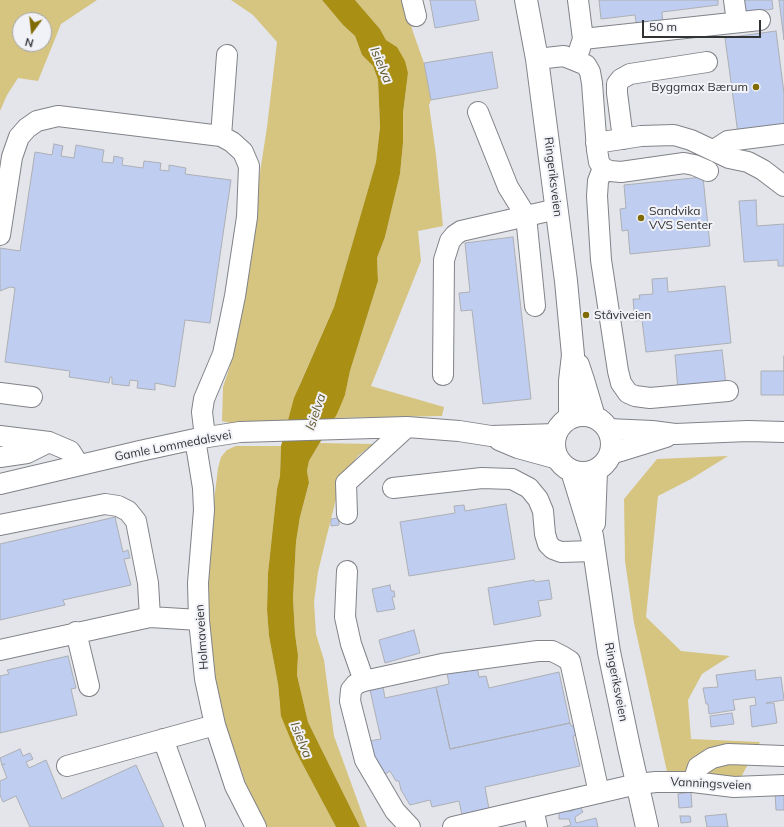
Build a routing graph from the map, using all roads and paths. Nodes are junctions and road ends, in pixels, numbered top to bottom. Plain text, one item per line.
1 (526, 0) edge
2 (578, 0) edge
3 (734, 0) edge
4 (760, 20) dead end
5 (737, 22) junction
6 (584, 39) junction
7 (227, 55) dead end
8 (537, 58) junction
9 (576, 60) junction
10 (707, 62) dead end
11 (478, 112) dead end
12 (784, 134) edge
13 (221, 136) junction
14 (623, 139) junction
15 (596, 143) junction
16 (714, 150) junction
17 (603, 168) junction
18 (708, 171) dead end
19 (784, 186) edge
20 (557, 209) junction
21 (526, 216) junction
22 (0, 235) edge
23 (535, 306) dead end
24 (573, 355) junction
25 (443, 375) dead end
26 (728, 391) dead end
27 (0, 393) edge
28 (32, 398) dead end
29 (570, 418) junction
30 (601, 423) junction
31 (407, 427) junction
32 (784, 432) edge
33 (556, 434) junction
34 (675, 434) junction
35 (0, 436) edge
36 (491, 436) junction
37 (200, 438) junction
38 (48, 442) junction
39 (611, 454) junction
40 (0, 457) edge
41 (79, 465) junction
42 (565, 465) junction
43 (596, 470) junction
44 (0, 484) edge
45 (393, 488) dead end
46 (346, 514) dead end
47 (0, 525) edge
48 (593, 544) junction
49 (347, 571) dead end
50 (150, 617) junction
51 (199, 620) junction
52 (76, 632) junction
53 (0, 650) edge
54 (364, 680) junction
55 (89, 686) dead end
56 (214, 725) junction
57 (163, 740) junction
58 (784, 756) edge
59 (67, 766) dead end
60 (692, 782) junction
61 (637, 784) junction
62 (784, 785) edge
63 (599, 793) junction
64 (535, 818) edge
65 (195, 827) edge
66 (256, 827) edge
67 (410, 827) edge
68 (453, 827) edge
69 (647, 827) edge

1 - 8 main road, Ringeriksveien
2 - 6 street
3 - 5 street
4 - 5 street
5 - 6 street
6 - 9 street
7 - 13 street
8 - 9 street
8 - 20 main road, Ringeriksveien
9 - 15 street
10 - 14 street
11 - 21 street
12 - 16 street
13 - 22 street
13 - 37 street, Holmaveien
14 - 15 street
14 - 16 street
15 - 17 street
16 - 19 street
17 - 18 street
17 - 26 street
20 - 21 street
20 - 24 main road, Ringeriksveien
21 - 23 street
21 - 25 street
24 - 29 main road, Ringeriksveien
24 - 30 main road, Ringeriksveien
27 - 28 street
29 - 30 main road
29 - 33 main road
30 - 34 street
30 - 39 main road
31 - 36 street, Gamle Lommedalsvei
31 - 37 street, Gamle Lommedalsvei
31 - 46 street
32 - 34 street
33 - 36 street, Gamle Lommedalsvei
33 - 42 main road
34 - 39 street
35 - 38 street
36 - 42 street, Gamle Lommedalsvei
37 - 41 street, Gamle Lommedalsvei
37 - 51 street, Holmaveien
38 - 40 street
38 - 41 street
39 - 43 main road
41 - 44 street, Gamle Lommedalsvei
42 - 43 main road
42 - 48 main road, Ringeriksveien
43 - 48 main road, Ringeriksveien
45 - 48 street
47 - 50 street
48 - 61 main road, Ringeriksveien
49 - 54 street
50 - 51 street
50 - 52 street
51 - 56 street, Holmaveien
52 - 53 street
52 - 55 street
54 - 63 street
54 - 67 street
56 - 57 street
56 - 66 street, Holmaveien
57 - 59 street
57 - 65 street
58 - 60 street
60 - 61 street, Vanningsveien
60 - 62 street, Vanningsveien
61 - 63 street, Vanningsveien
61 - 69 main road, Ringeriksveien
63 - 64 street, Vanningsveien
64 - 68 street, Vanningsveien

